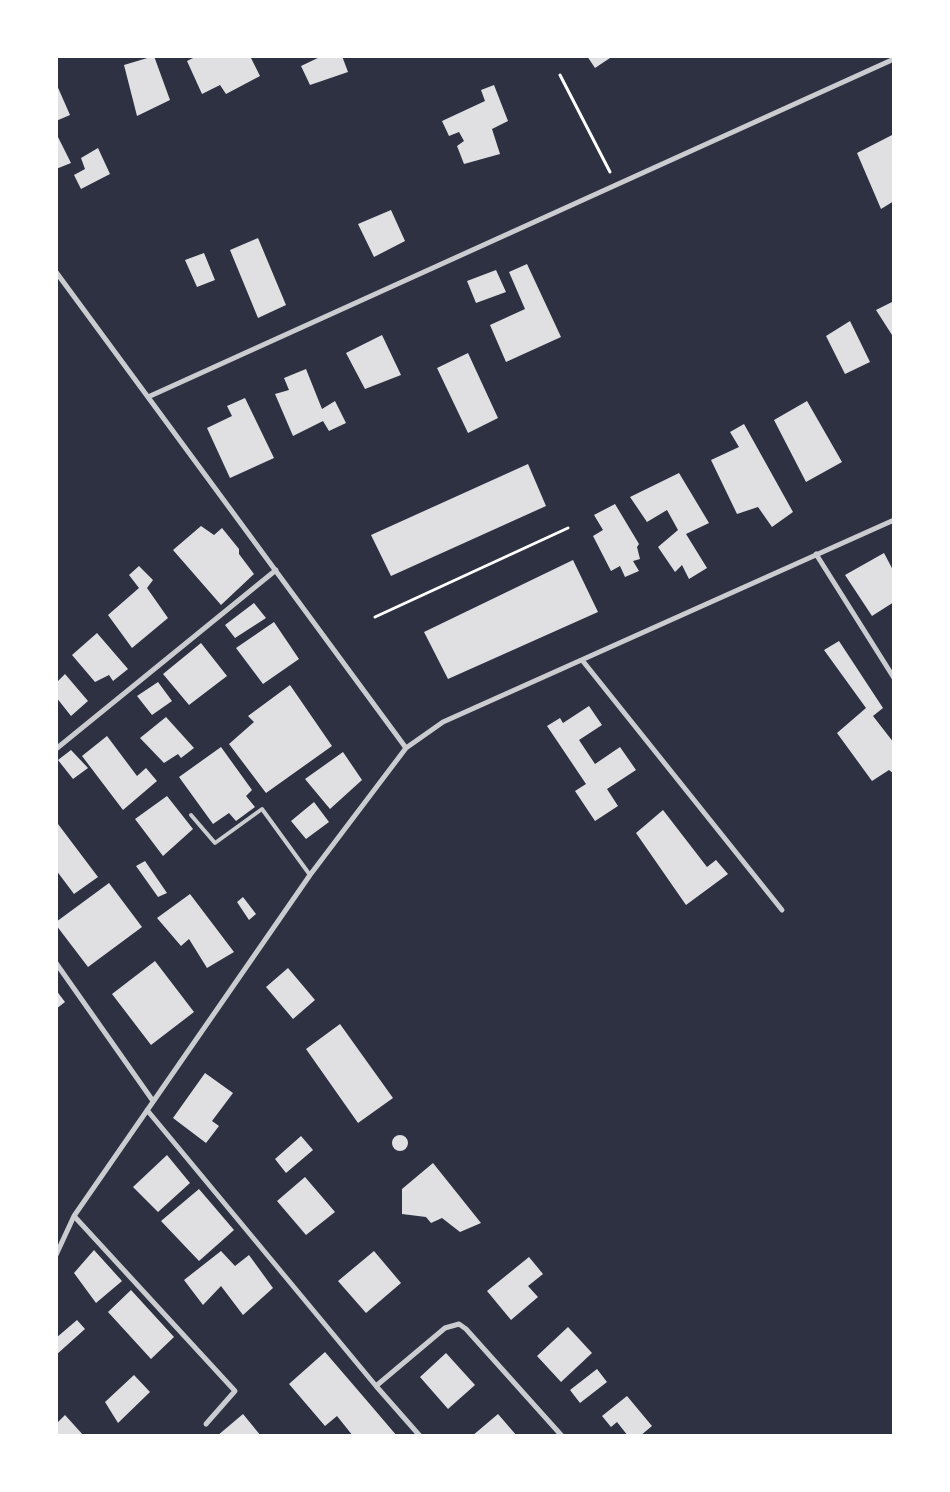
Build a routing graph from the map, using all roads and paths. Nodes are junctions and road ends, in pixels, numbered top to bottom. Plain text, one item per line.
1 (894, 59) edge
2 (560, 75) dead end
3 (617, 185) junction
4 (56, 272) edge
5 (148, 397) junction
6 (894, 520) edge
7 (568, 528) dead end
8 (816, 554) junction
9 (276, 570) junction
10 (375, 617) dead end
11 (582, 660) junction
12 (894, 678) edge
13 (406, 748) junction
14 (56, 749) edge
15 (191, 815) dead end
16 (310, 875) junction
17 (782, 910) dead end
18 (56, 963) edge
19 (154, 1101) junction
20 (148, 1110) junction
21 (74, 1216) junction
22 (56, 1255) edge
23 (376, 1386) junction
24 (206, 1424) dead end
25 (417, 1435) edge
26 (562, 1436) edge

1 - 3 street
2 - 3 path
3 - 5 street
4 - 5 street
5 - 9 street
6 - 8 street
7 - 10 path
8 - 11 street
8 - 12 street
9 - 13 street
9 - 14 street
11 - 13 street
11 - 17 street
13 - 16 street
15 - 16 lane
16 - 19 street
18 - 19 street
19 - 20 street
20 - 21 street
20 - 23 street
21 - 22 street
21 - 24 street
23 - 25 street
23 - 26 street

